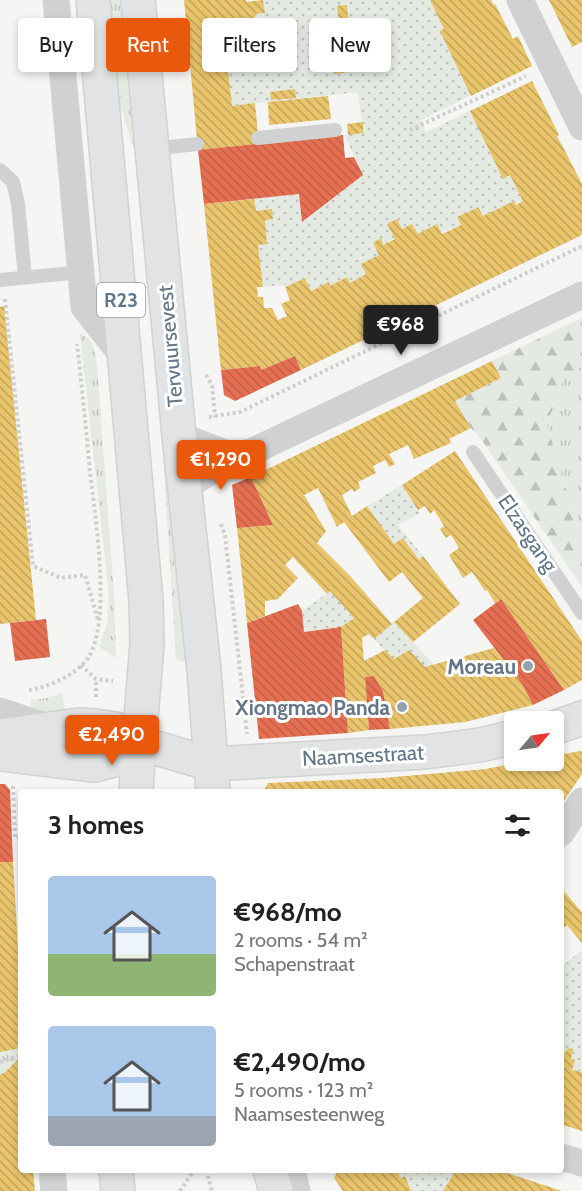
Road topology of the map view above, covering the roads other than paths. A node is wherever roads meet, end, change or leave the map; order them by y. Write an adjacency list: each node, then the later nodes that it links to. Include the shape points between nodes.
1 (56, 0): 11 (street)
2 (93, 0): 15 (main road, R23)
3 (138, 0): 9 (main road, Tervuursevest / R23)
4 (519, 0): 5 (street)
5 (582, 127)
6 (335, 130): 7 (lane)
7 (258, 138)
8 (197, 144): 9 (lane)
9 (152, 149): 16 (main road, Tervuursevest / R23)
10 (0, 170): 12 (lane, via 13,182)
11 (81, 272): 12 (lane); 15 (street, via 84,307)
12 (25, 277): 13 (lane)
13 (1, 280)
14 (582, 295): 18 (street)
15 (126, 360): 27 (main road, R23, via 146,601 147,644)
16 (179, 435): 18 (street); 19 (main road, Tervuursevest / R23)
17 (473, 452): 20 (lane, Elzasgang)
18 (235, 457): 19 (street)
19 (185, 487): 29 (main road, Tervuursevest / R23)
20 (582, 614)
21 (0, 711): 24 (street)
22 (582, 718): 23 (main road)
23 (564, 724)
24 (52, 728): 25 (main road, Naamsestraat); 27 (main road, Naamsestraat, via 79,725 116,729)
25 (0, 736)
26 (504, 739): 29 (main road, Naamsestraat)
27 (139, 743): 28 (main road, via 122,759 94,765); 29 (main road, Naamsestraat); 30 (main road)
28 (0, 753)
29 (212, 778)
30 (136, 789)
31 (582, 801): 32 (street)
32 (564, 828)
33 (564, 1158): 34 (street)
34 (582, 1163)
35 (52, 1173): 39 (street)
36 (116, 1173): 40 (main road)
37 (271, 1173): 41 (main road)
38 (293, 1173): 42 (street)
39 (54, 1191)
40 (118, 1191)
41 (276, 1191)
42 (297, 1191)

